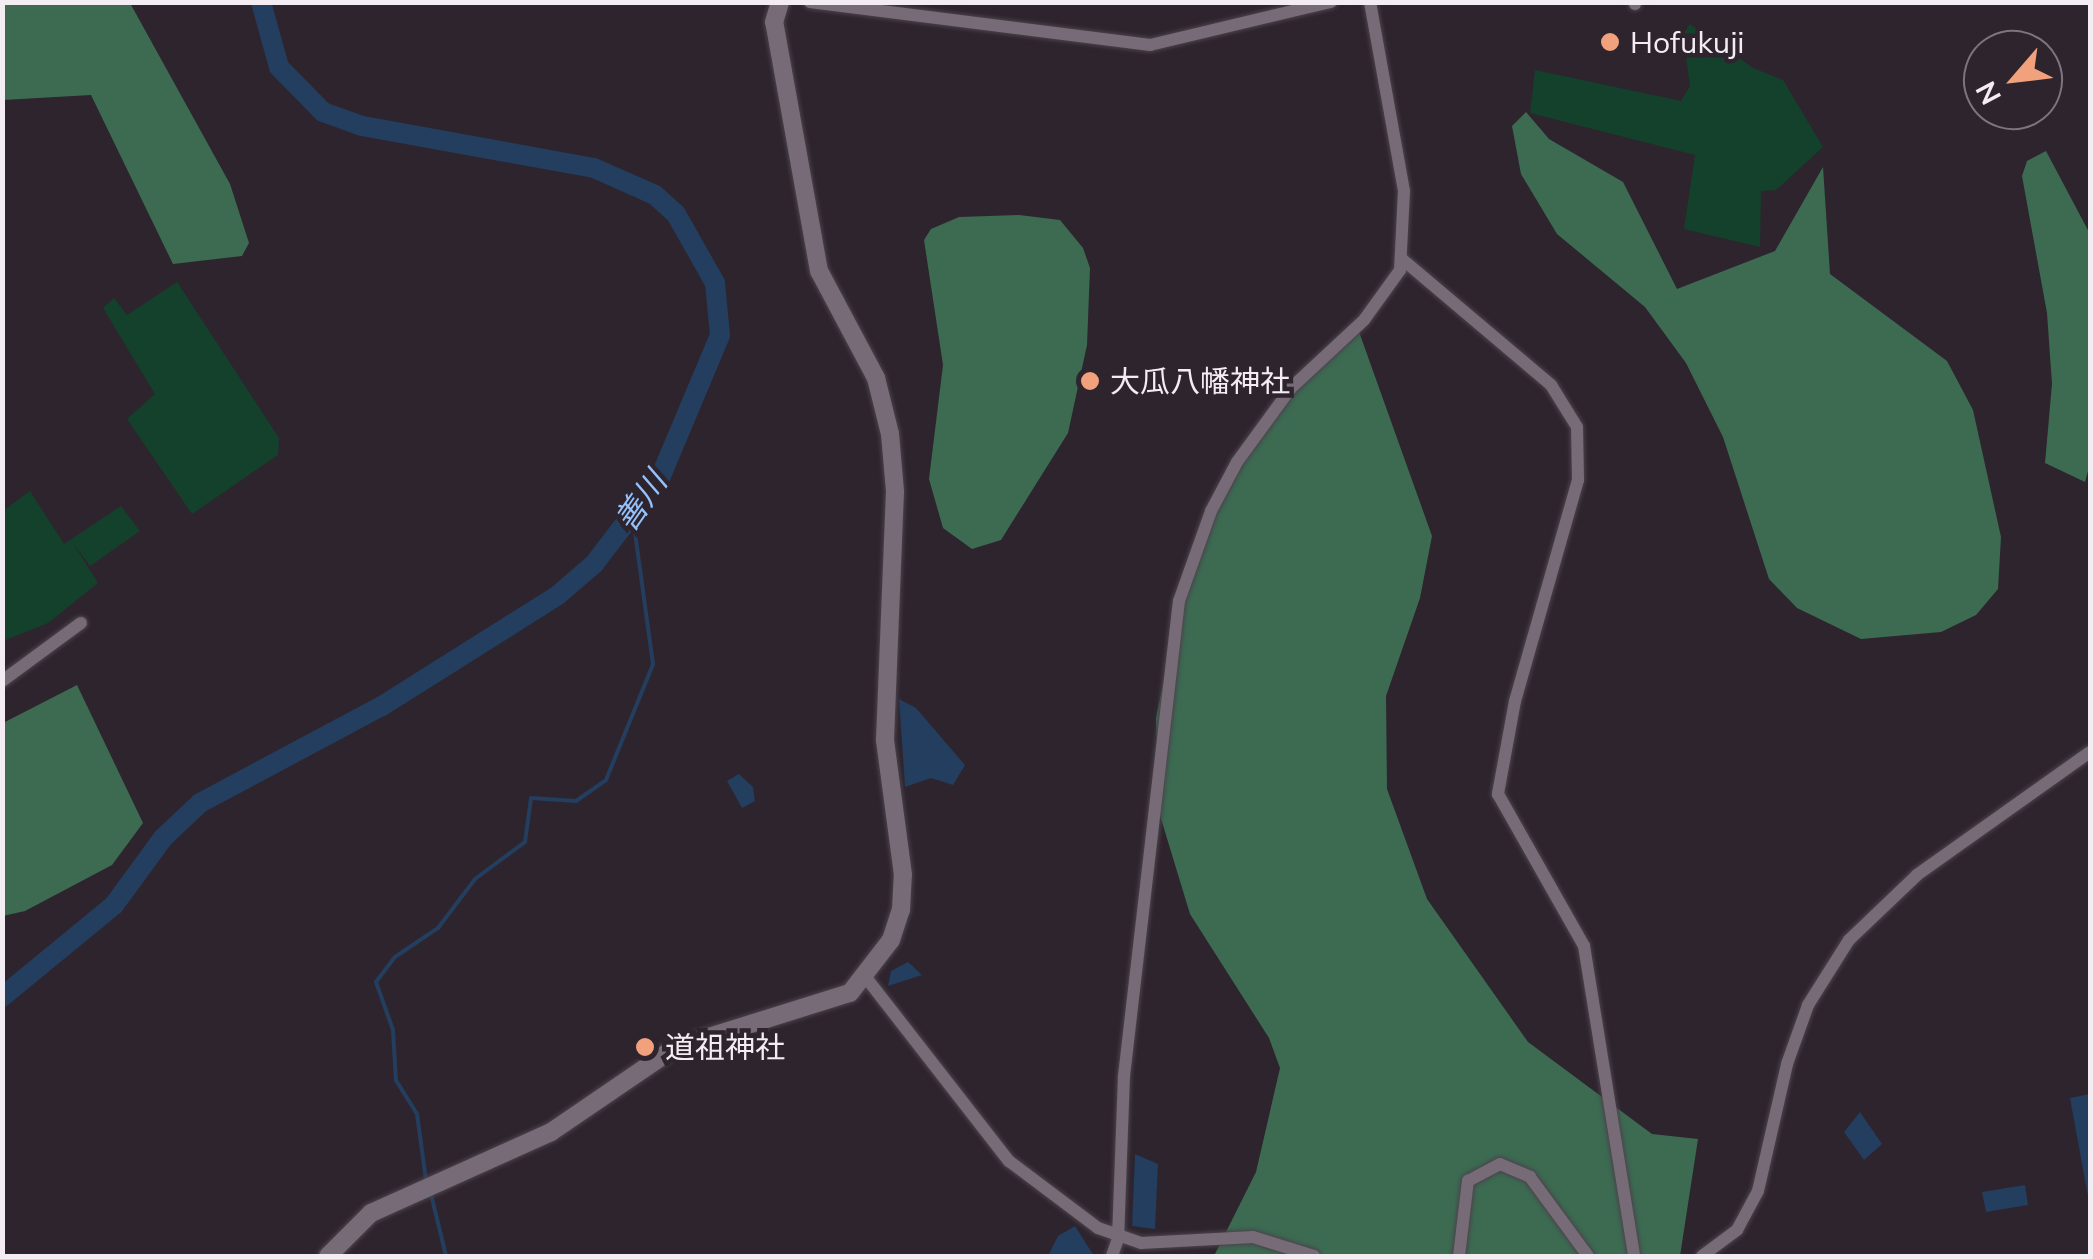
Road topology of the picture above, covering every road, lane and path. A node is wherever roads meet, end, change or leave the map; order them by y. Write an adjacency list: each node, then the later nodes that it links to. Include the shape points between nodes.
1 (780, 2): 9 (street, via 774,22 819,272 876,378 896,491 885,740 902,910)
2 (810, 2): 3 (street, via 1150,45)
3 (1331, 2)
4 (1370, 2): 5 (street, via 1404,191)
5 (1402, 259): 10 (street, via 1386,295 1291,388 1237,462 1211,511 1179,601 1124,1076); 16 (street, via 1550,385 1577,427 1578,480 1515,701 1498,794 1584,946)
6 (81, 623): 7 (street)
7 (2, 681)
8 (2090, 752): 17 (street, via 1916,875 1849,940 1798,1034 1758,1191 1737,1230)
9 (864, 975): 10 (street, via 1008,1161); 11 (street, via 832,1002 674,1048 551,1132 371,1213)
10 (1118, 1239): 12 (street); 13 (street, via 1253,1237)
11 (328, 1256)
12 (1112, 1256)
13 (1314, 1256)
14 (1459, 1256): 15 (street, via 1468,1181 1500,1164 1530,1177)
15 (1588, 1256)
16 (1634, 1256)
17 (1702, 1256)

